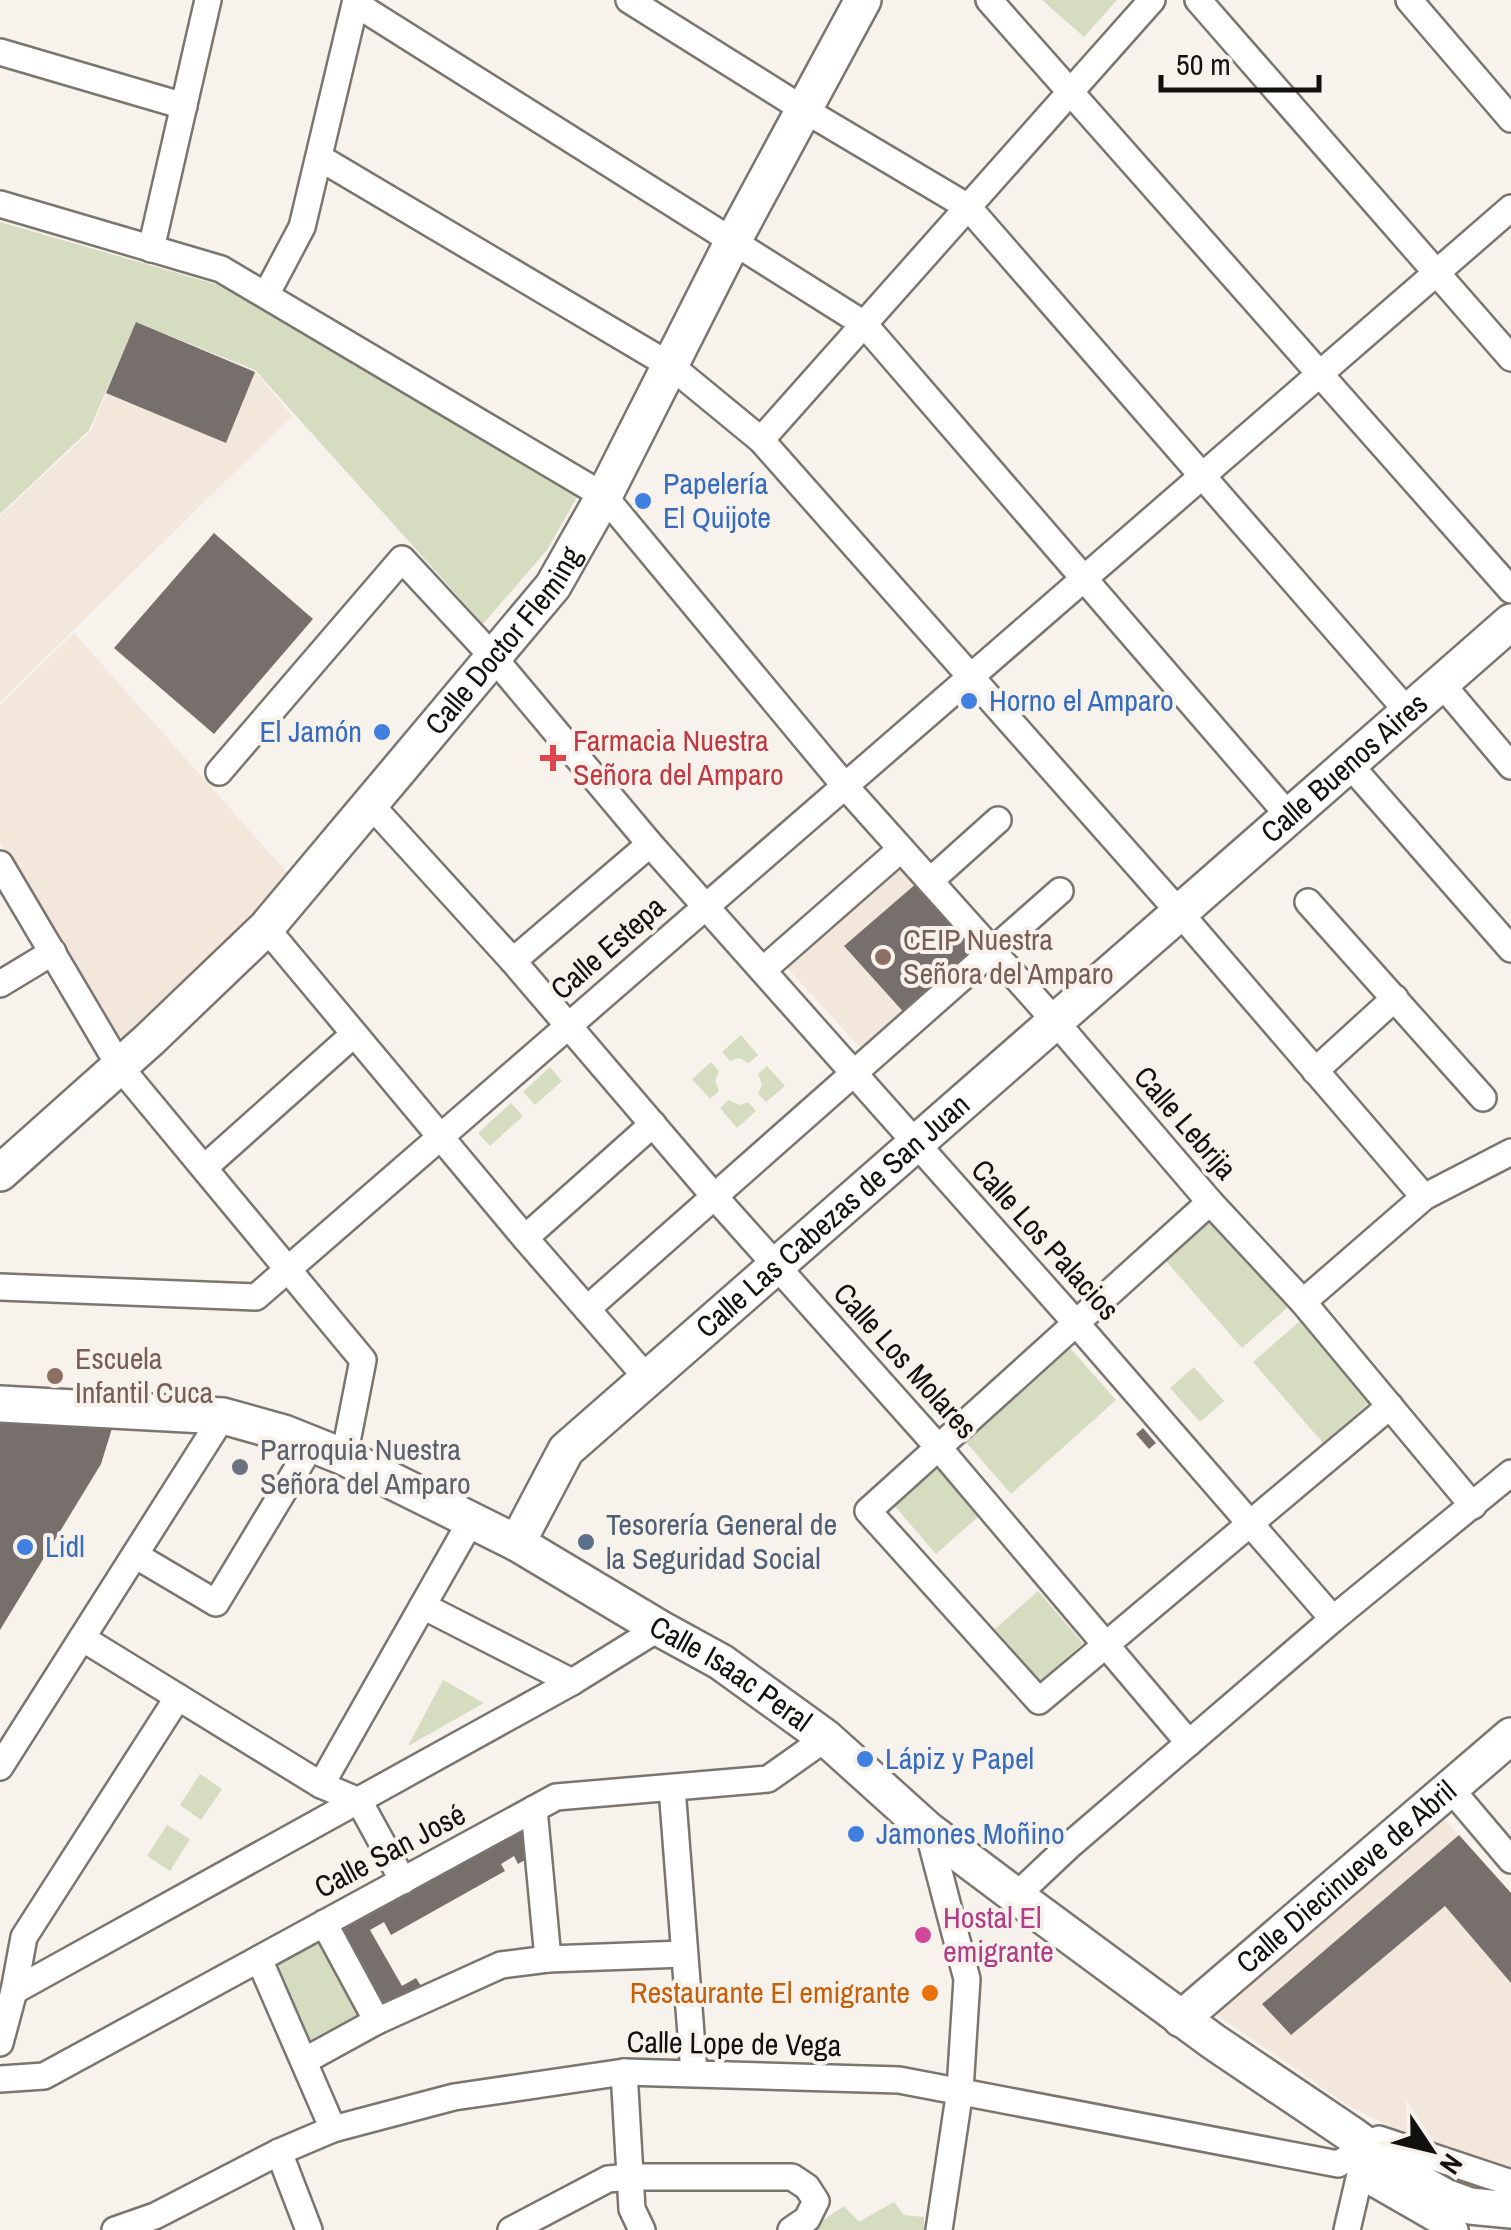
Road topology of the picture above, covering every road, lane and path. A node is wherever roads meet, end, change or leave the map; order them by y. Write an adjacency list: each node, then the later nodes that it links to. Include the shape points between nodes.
1 (208, 0): 11 (street)
2 (628, 0): 12 (street)
3 (863, 0): 12 (main road, Calle Doctor Fleming)
4 (989, 0): 10 (street)
5 (1152, 0): 10 (street)
6 (1198, 0): 20 (street)
7 (1408, 0): 13 (street)
8 (356, 2): 14 (street); 18 (street)
9 (0, 52): 11 (street)
10 (1070, 92): 16 (street); 25 (street)
11 (184, 106): 19 (street)
12 (803, 109): 16 (street); 18 (main road, Calle Doctor Fleming)
13 (1511, 119)
14 (320, 158): 21 (street, via 302,227); 24 (street)
15 (0, 204): 19 (street, Calle Lebrija)
16 (968, 208): 22 (street); 27 (street)
17 (1511, 208): 20 (street, Calle Estepa)
18 (733, 241): 22 (street); 24 (main road, Calle Doctor Fleming)
19 (151, 249): 21 (street, Calle Lebrija, via 221,269)
20 (1436, 272): 23 (street); 25 (street, Calle Estepa)
21 (266, 295): 28 (street, Calle Lebrija)
22 (864, 324): 26 (street); 29 (street)
23 (1511, 358)
24 (671, 366): 26 (street); 28 (main road, Calle Doctor Fleming)
25 (1320, 374): 27 (street, Calle Estepa); 30 (street)
26 (762, 440): 33 (street)
27 (1202, 476): 29 (street, Calle Estepa); 35 (street)
28 (604, 496): 32 (main road, Calle Doctor Fleming, via 554,586); 39 (street, Calle Lebrija)
29 (1084, 579): 33 (street, Calle Estepa); 41 (street)
30 (1511, 590)
31 (1511, 622): 34 (main road, Calle Buenos Aires)
32 (494, 658): 38 (street, Calle Los Palacios, via 402,559); 40 (main road, Calle Doctor Fleming); 43 (street, Calle Los Palacios)
33 (971, 676): 39 (street, Calle Estepa); 50 (street)
34 (1441, 684): 35 (main road, Calle Buenos Aires); 37 (street)
35 (1408, 712): 36 (main road, Calle Buenos Aires)
36 (1348, 764): 41 (main road, Calle Buenos Aires); 52 (street)
37 (1511, 766)
38 (219, 772)
39 (845, 786): 44 (street, Calle Lebrija); 49 (street, Calle Estepa)
40 (370, 804): 51 (main road, Calle Doctor Fleming); 55 (street, Calle Los Molares)
41 (1290, 816): 50 (main road, Calle Buenos Aires)
42 (998, 820): 46 (street)
43 (650, 844): 49 (street, Calle Los Palacios); 55 (street)
44 (901, 849): 46 (street, Calle Lebrija); 56 (street)
45 (0, 864): 53 (street)
46 (930, 882): 54 (street, Calle Lebrija)
47 (1060, 890): 54 (street)
48 (1308, 902): 58 (street)
49 (706, 906): 56 (street, Calle Los Palacios); 60 (street, Calle Estepa)
50 (1179, 912): 59 (main road, Calle Las Cabezas de San Juan); 63 (street)
51 (266, 928): 61 (street); 62 (main road, Calle Doctor Fleming)
52 (1511, 948)
53 (53, 952): 57 (street); 62 (street)
54 (992, 952): 59 (street, Calle Lebrija); 64 (street)
55 (513, 961): 60 (street, Calle Los Molares)
56 (763, 970): 64 (street, Calle Los Palacios)
57 (0, 984)
58 (1395, 998): 63 (street); 65 (street)
59 (1054, 1022): 68 (main road, Calle Las Cabezas de San Juan); 74 (street, Calle Lebrija)
60 (567, 1027): 66 (street, Calle Los Molares); 67 (street, Calle Estepa)
61 (353, 1035): 67 (street); 70 (street)
62 (120, 1066): 70 (street); 71 (main road, Calle Doctor Fleming)
63 (1315, 1071): 73 (street)
64 (854, 1073): 68 (street, Calle Los Palacios); 72 (street)
65 (1483, 1098)
66 (653, 1124): 72 (street, Calle Los Molares); 75 (street)
67 (441, 1138): 75 (street); 77 (street, Calle Estepa)
68 (915, 1143): 76 (main road, Calle Las Cabezas de San Juan); 81 (street, Calle Los Palacios)
69 (1511, 1152): 73 (street)
70 (204, 1168): 77 (street)
71 (0, 1173)
72 (714, 1196): 76 (street, Calle Los Molares); 80 (street)
73 (1424, 1197): 79 (street)
74 (1210, 1202): 79 (street, Calle Lebrija); 81 (street)
75 (525, 1238): 80 (street)
76 (776, 1265): 82 (main road, Calle Las Cabezas de San Juan); 86 (street, Calle Los Molares)
77 (288, 1270): 78 (street, Calle Estepa, via 256,1297); 87 (street, via 363,1360)
78 (0, 1287)
79 (1303, 1302): 84 (street, Calle Lebrija)
80 (587, 1309): 82 (street)
81 (1076, 1323): 86 (street); 91 (street, Calle Los Palacios)
82 (647, 1378): 92 (main road, Calle Las Cabezas de San Juan, via 566,1450)
83 (0, 1404): 85 (main road, Calle Isaac Peral)
84 (1390, 1406): 89 (street, Calle Lebrija); 91 (street)
85 (223, 1416): 87 (main road, Calle Isaac Peral); 93 (street)
86 (938, 1447): 98 (street, Calle Los Molares); 98 (street, via 868,1511 1040,1701)
87 (328, 1450): 90 (main road, Calle Isaac Peral); 93 (street, via 216,1603)
88 (1511, 1473): 89 (street)
89 (1472, 1506): 95 (street)
90 (472, 1519): 92 (main road, Calle Isaac Peral); 94 (street)
91 (1250, 1524): 95 (street, Calle Los Palacios); 98 (street)
92 (517, 1543): 96 (main road, Calle Isaac Peral)
93 (135, 1555): 97 (street)
94 (424, 1606): 99 (street); 105 (street)
95 (1333, 1619): 103 (street)
96 (659, 1628): 99 (street); 102 (main road, Calle Isaac Peral, via 722,1662)
97 (82, 1638): 100 (street); 104 (street)
98 (1107, 1644): 103 (street, Calle Los Molares)
99 (572, 1682): 108 (street)
100 (178, 1697): 105 (street); 118 (street, via 24,1937)
101 (1511, 1736): 107 (main road, Calle Diecinueve de Abril)
102 (826, 1738): 106 (street, Calle San José, via 768,1779); 110 (main road, Calle Isaac Peral)
103 (1189, 1743): 113 (street)
104 (0, 1767)
105 (322, 1784): 108 (street)
106 (672, 1788): 109 (street, Calle San José, via 556,1798); 115 (street)
107 (1450, 1788): 111 (street); 119 (main road, Calle Diecinueve de Abril)
108 (359, 1801): 112 (street); 118 (street)
109 (534, 1810): 112 (street, Calle San José); 117 (street)
110 (928, 1830): 113 (main road, Calle Isaac Peral); 126 (street, via 966,1978)
111 (1508, 1850)
112 (403, 1880): 114 (street, Calle San José)
113 (1016, 1896): 119 (main road, Calle Isaac Peral)
114 (324, 1923): 116 (street, Calle San José); 120 (street)
115 (684, 1954): 117 (street); 124 (street)
116 (260, 1958): 122 (street); 125 (street, Calle San José, via 44,2076)
117 (548, 1960): 120 (street, via 501,1965)
118 (14, 1991): 121 (street)
119 (1182, 2019): 128 (main road, Calle Isaac Peral)
120 (377, 2021): 122 (street)
121 (0, 2043)
122 (304, 2061): 127 (street)
123 (624, 2072): 124 (street, Calle Lope de Vega); 127 (street, Calle Lope de Vega, via 454,2098); 130 (street)
124 (694, 2073): 126 (street, Calle Lope de Vega, via 899,2080)
125 (0, 2079)
126 (960, 2090): 128 (street, Calle Lope de Vega, via 1338,2164); 139 (street)
127 (333, 2129): 129 (street, Calle Lope de Vega)
128 (1367, 2147): 131 (street, via 1380,2139); 132 (main road, Calle Isaac Peral, via 1445,2197); 140 (street); 141 (street, via 1373,2182)
129 (279, 2152): 133 (street, Calle Lope de Vega); 136 (street)
130 (631, 2177): 134 (street, via 608,2179); 137 (street, via 632,2209); 138 (street, via 792,2177 816,2201 807,2220)
131 (1511, 2183)
132 (1511, 2210)
133 (158, 2223): 135 (street, Calle Lope de Vega)
134 (517, 2229)
135 (115, 2230)
136 (309, 2230)
137 (642, 2230)
138 (791, 2230)
139 (941, 2230)
140 (1347, 2230)
141 (1455, 2230)

